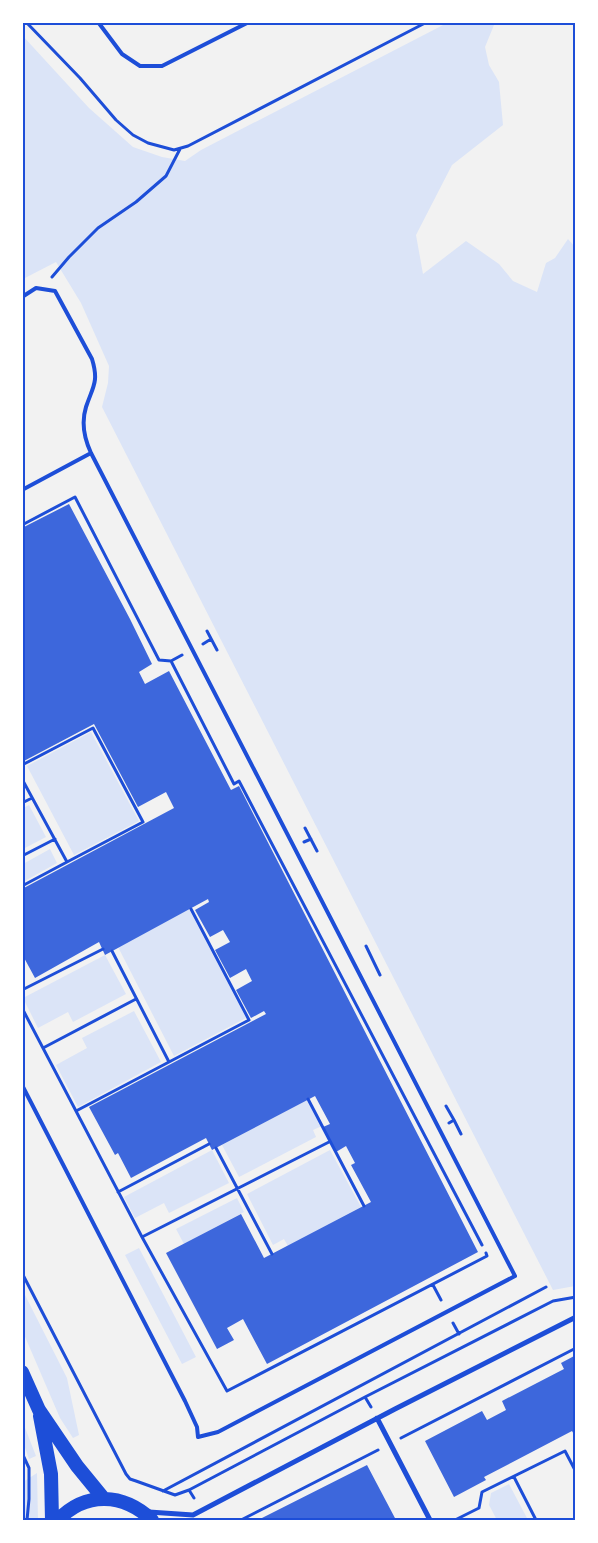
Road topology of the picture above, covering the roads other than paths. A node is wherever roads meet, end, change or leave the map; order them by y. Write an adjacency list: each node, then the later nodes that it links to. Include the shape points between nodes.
1 (98, 22): 2 (lane, via 122,54 140,66 162,66)
2 (249, 22)
3 (22, 297): 4 (lane, via 36,288 55,291 93,364 95,383 84,423)
4 (91, 453): 5 (lane); 6 (lane, via 515,1276 218,1432 198,1437 185,1400)
5 (22, 490)
6 (22, 1085)
7 (576, 1317): 10 (street)
8 (22, 1372): 9 (highway)
9 (39, 1410): 11 (highway); 14 (highway, via 51,1474)
10 (377, 1418): 13 (street); 16 (street)
11 (104, 1499): 12 (highway, via 132,1505); 15 (highway, via 85,1502)
12 (148, 1516): 13 (street)
13 (192, 1518)
14 (52, 1520)
15 (58, 1520)
16 (430, 1520)

